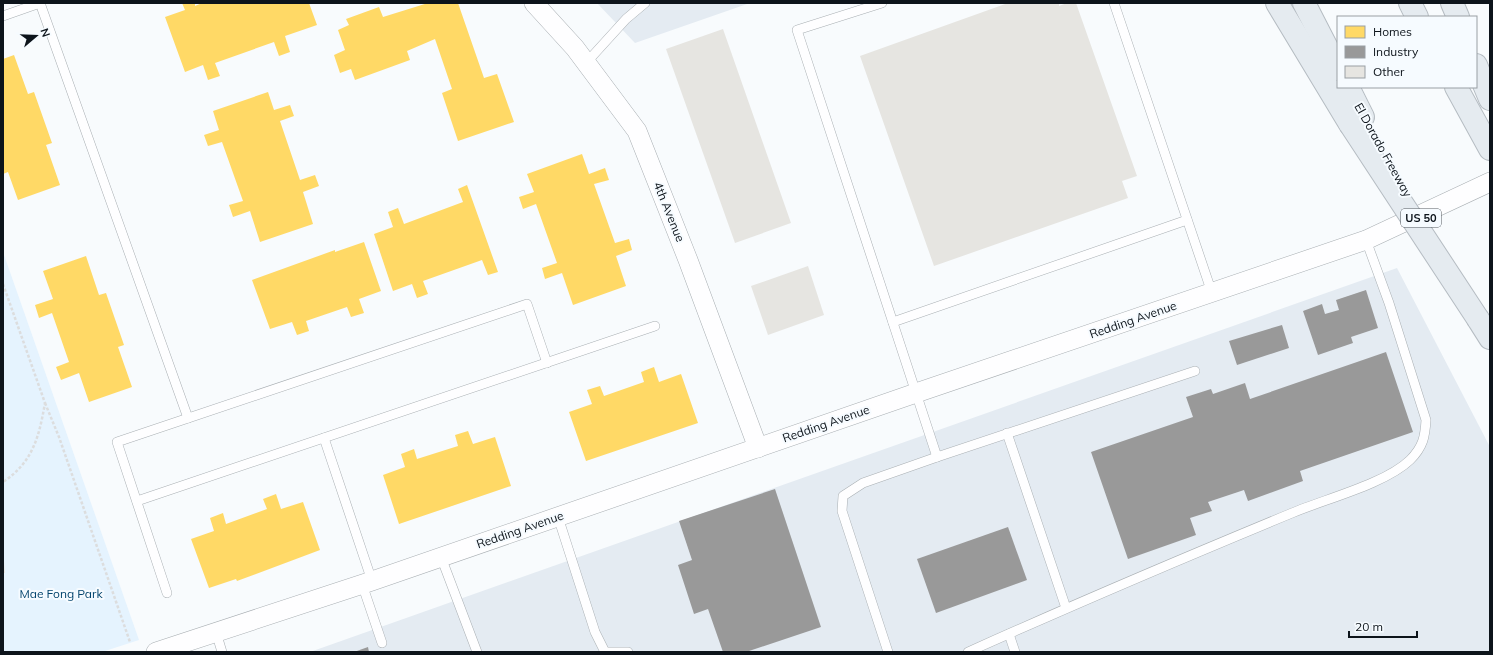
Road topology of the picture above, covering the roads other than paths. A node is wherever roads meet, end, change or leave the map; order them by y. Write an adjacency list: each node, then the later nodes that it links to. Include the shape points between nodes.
1 (534, 3): 12 (street, 4th Avenue)
2 (645, 3): 12 (lane, via 626,19)
3 (882, 3): 24 (lane, via 797,30)
4 (1114, 3): 21 (lane)
5 (1277, 3): 18 (highway)
6 (1304, 3): 13 (highway)
7 (1410, 3): 10 (highway)
8 (1452, 3): 11 (highway)
9 (3, 16): 30 (lane, via 40,3)
10 (1416, 16)
11 (1458, 16)
12 (586, 63): 33 (street, 4th Avenue, via 637,131)
13 (1337, 67)
14 (1477, 68): 17 (highway)
15 (1348, 88): 18 (highway, El Dorado Freeway)
16 (1457, 88): 19 (highway)
17 (1490, 99)
18 (1357, 120): 26 (highway, bridge)
19 (1490, 149)
20 (1490, 182): 22 (street, Redding Avenue)
21 (1187, 220): 23 (lane); 24 (lane)
22 (1366, 240): 23 (street, Redding Avenue); 40 (lane, via 1390,303 1426,420 1425,440 1410,460 1384,478 1310,505)
23 (1212, 293): 29 (street, Redding Avenue)
24 (893, 322): 29 (lane)
25 (655, 326): 27 (lane)
26 (1490, 338)
27 (547, 363): 30 (lane, via 527,304); 32 (lane)
28 (1195, 370): 31 (lane)
29 (916, 393): 33 (street, Redding Avenue); 34 (lane)
30 (188, 418): 35 (lane, via 117,442)
31 (1006, 433): 34 (lane); 40 (lane)
32 (324, 438): 35 (lane); 38 (lane)
33 (758, 448): 36 (street, Redding Avenue)
34 (937, 457): 49 (lane, via 863,483 843,496 842,511)
35 (137, 502): 39 (lane)
36 (558, 517): 37 (street, Redding Avenue); 48 (lane, via 595,632 605,652)
37 (440, 557): 38 (street, Redding Avenue); 47 (lane)
38 (367, 582): 41 (street, Redding Avenue); 43 (lane)
39 (168, 594)
40 (1066, 608): 42 (lane)
41 (216, 632): 44 (street, Redding Avenue); 46 (lane)
42 (1009, 634): 50 (lane); 51 (lane)
43 (382, 643)
44 (181, 648): 45 (street, Redding Avenue)
45 (156, 652)
46 (222, 652)
47 (477, 652)
48 (628, 652)
49 (888, 652)
50 (968, 652)
51 (1015, 652)

